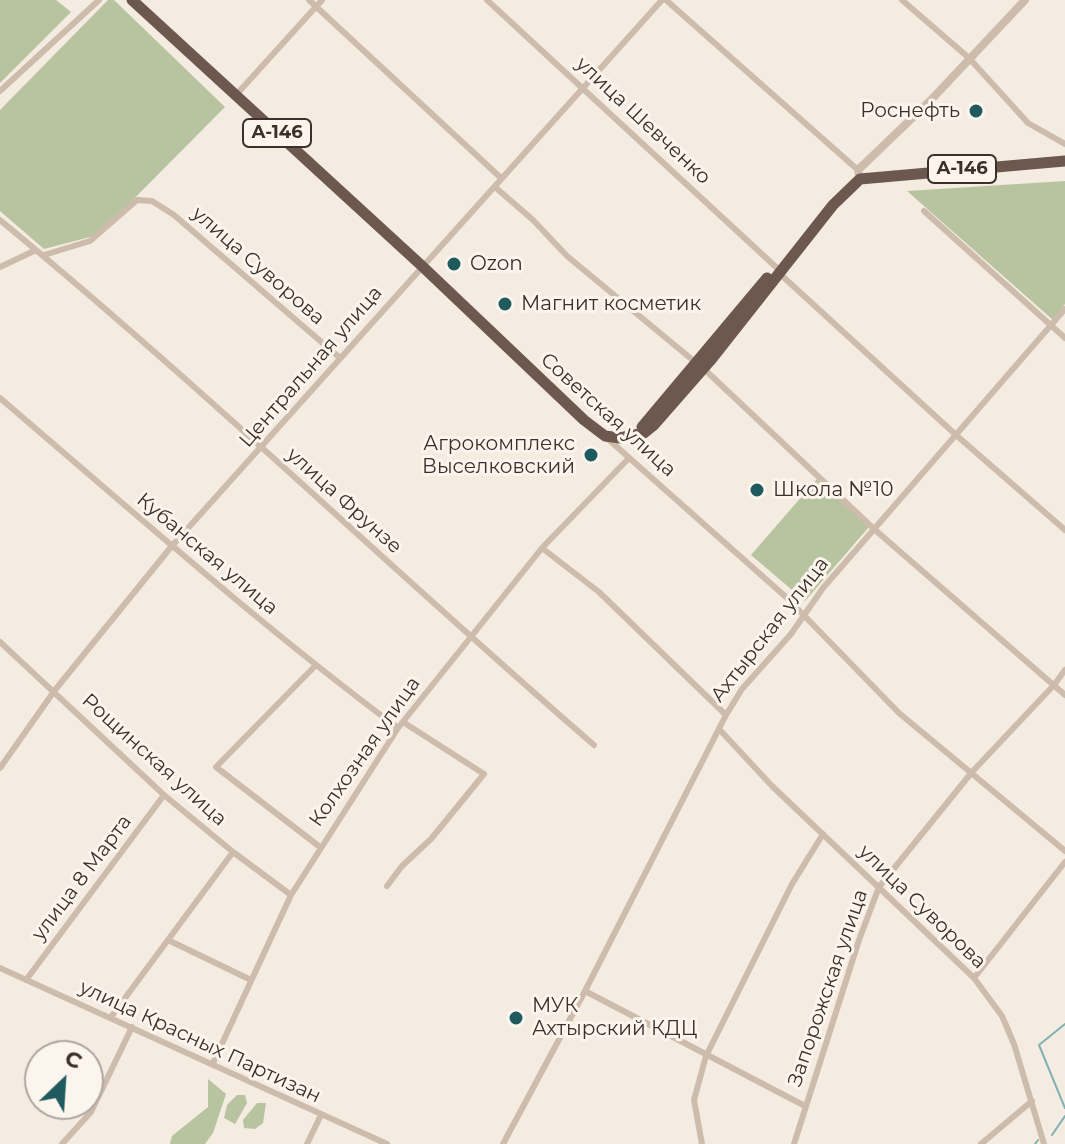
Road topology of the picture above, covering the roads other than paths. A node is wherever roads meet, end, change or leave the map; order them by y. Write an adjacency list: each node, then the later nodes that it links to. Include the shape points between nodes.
1 (99, 0): 12 (street)
2 (132, 0): 13 (highway, Советская улица / А-146)
3 (309, 0): 9 (street)
4 (322, 0): 9 (street)
5 (487, 0): 11 (street, улица Шевченко)
6 (664, 0): 11 (street, Центральная улица); 16 (street)
7 (902, 0): 10 (street)
8 (1025, 0): 10 (street)
9 (316, 7): 13 (street); 17 (street)
10 (969, 58): 14 (street, via 1028,123); 16 (street)
11 (584, 87): 17 (street, Центральная улица); 25 (street, улица Шевченко)
12 (0, 91)
13 (235, 96): 23 (highway, Советская улица / А-146)
14 (1065, 144)
15 (1065, 161): 16 (highway, А-146)
16 (859, 174): 25 (highway)
17 (501, 178): 18 (street, Центральная улица)
18 (495, 187): 23 (street, Центральная улица); 30 (street, via 567,256)
19 (924, 211): 27 (street)
20 (0, 220): 21 (street, улица Фрунзе)
21 (36, 250): 22 (street, улица Фрунзе); 24 (street)
22 (43, 255): 29 (street, улица Суворова, via 90,241 137,200 152,201); 34 (street, улица Фрунзе)
23 (422, 266): 29 (street, Центральная улица); 33 (highway, Советская улица / А-146)
24 (0, 267)
25 (778, 271): 30 (highway); 32 (street, улица Шевченко)
26 (1065, 309): 27 (street, Ахтырская улица)
27 (1053, 325): 28 (street); 32 (street, Ахтырская улица)
28 (1065, 338)
29 (340, 358): 34 (street, Центральная улица)
30 (699, 365): 33 (highway, via 654,425 634,436); 36 (street)
31 (0, 398): 38 (street, Кубанская улица)
32 (956, 435): 36 (street, Ахтырская улица); 37 (street, улица Шевченко)
33 (605, 436): 35 (street, Советская улица)
34 (262, 448): 38 (street, Центральная улица); 41 (street, улица Фрунзе)
35 (628, 459): 39 (street, Колхозная улица); 40 (street, Советская улица)
36 (874, 529): 40 (street, Ахтырская улица); 45 (street)
37 (1065, 530)
38 (171, 547): 43 (street, Кубанская улица); 46 (street, Центральная улица)
39 (542, 548): 41 (street, Колхозная улица); 48 (street, via 599,592)
40 (804, 614): 48 (street, Ахтырская улица); 53 (street, Советская улица, via 899,713)
41 (471, 638): 49 (street, Колхозная улица); 51 (street, улица Фрунзе)
42 (0, 642): 46 (street, Рощинская улица)
43 (315, 666): 49 (street, Кубанская улица); 56 (street, Рощинская улица, via 216,767)
44 (1065, 670): 45 (street, Запорожская улица)
45 (1054, 685): 47 (street); 53 (street, Запорожская улица)
46 (55, 690): 52 (street, Центральная улица); 54 (street, Рощинская улица)
47 (1065, 695)
48 (726, 715): 50 (street, Ахтырская улица)
49 (400, 725): 56 (street, Колхозная улица); 60 (street, Кубанская улица, via 484,774)
50 (720, 730): 55 (street, улица Суворова); 68 (street, Ахтырская улица)
51 (594, 745)
52 (0, 768)
53 (972, 772): 57 (street, Советская улица); 61 (street, Запорожская улица)
54 (164, 795): 58 (street, Рощинская улица); 66 (street, улица 8 Марта)
55 (823, 834): 61 (street, улица Суворова); 71 (street, via 792,884)
56 (320, 847): 62 (street, Колхозная улица)
57 (1065, 851)
58 (233, 852): 62 (street, Рощинская улица); 63 (street)
59 (1065, 862): 65 (street)
60 (387, 886)
61 (879, 887): 65 (street, улица Суворова); 74 (street, Запорожская улица)
62 (291, 895): 67 (street, Колхозная улица)
63 (168, 940): 67 (street); 69 (street)
64 (0, 968): 66 (street, улица Красных Партизан)
65 (974, 978): 73 (street, улица Суворова, via 1002,1016)
66 (26, 980): 69 (street, улица Красных Партизан)
67 (251, 980): 72 (street, Колхозная улица)
68 (585, 991): 71 (street); 79 (street, Ахтырская улица)
69 (111, 1017): 70 (street, улица Красных Партизан)
70 (132, 1027): 72 (street, улица Красных Партизан); 76 (street, via 91,1112)
71 (706, 1056): 74 (street); 80 (street, via 694,1100)
72 (213, 1063): 75 (street, улица Красных Партизан)
73 (1032, 1101): 82 (street); 83 (street, улица Суворова)
74 (805, 1106): 81 (street, Запорожская улица)
75 (321, 1115): 77 (street); 78 (street, улица Красных Партизан)
76 (62, 1144)
77 (307, 1144)
78 (387, 1144)
79 (503, 1144)
80 (702, 1144)
81 (794, 1144)
82 (981, 1144)
83 (1044, 1144)

